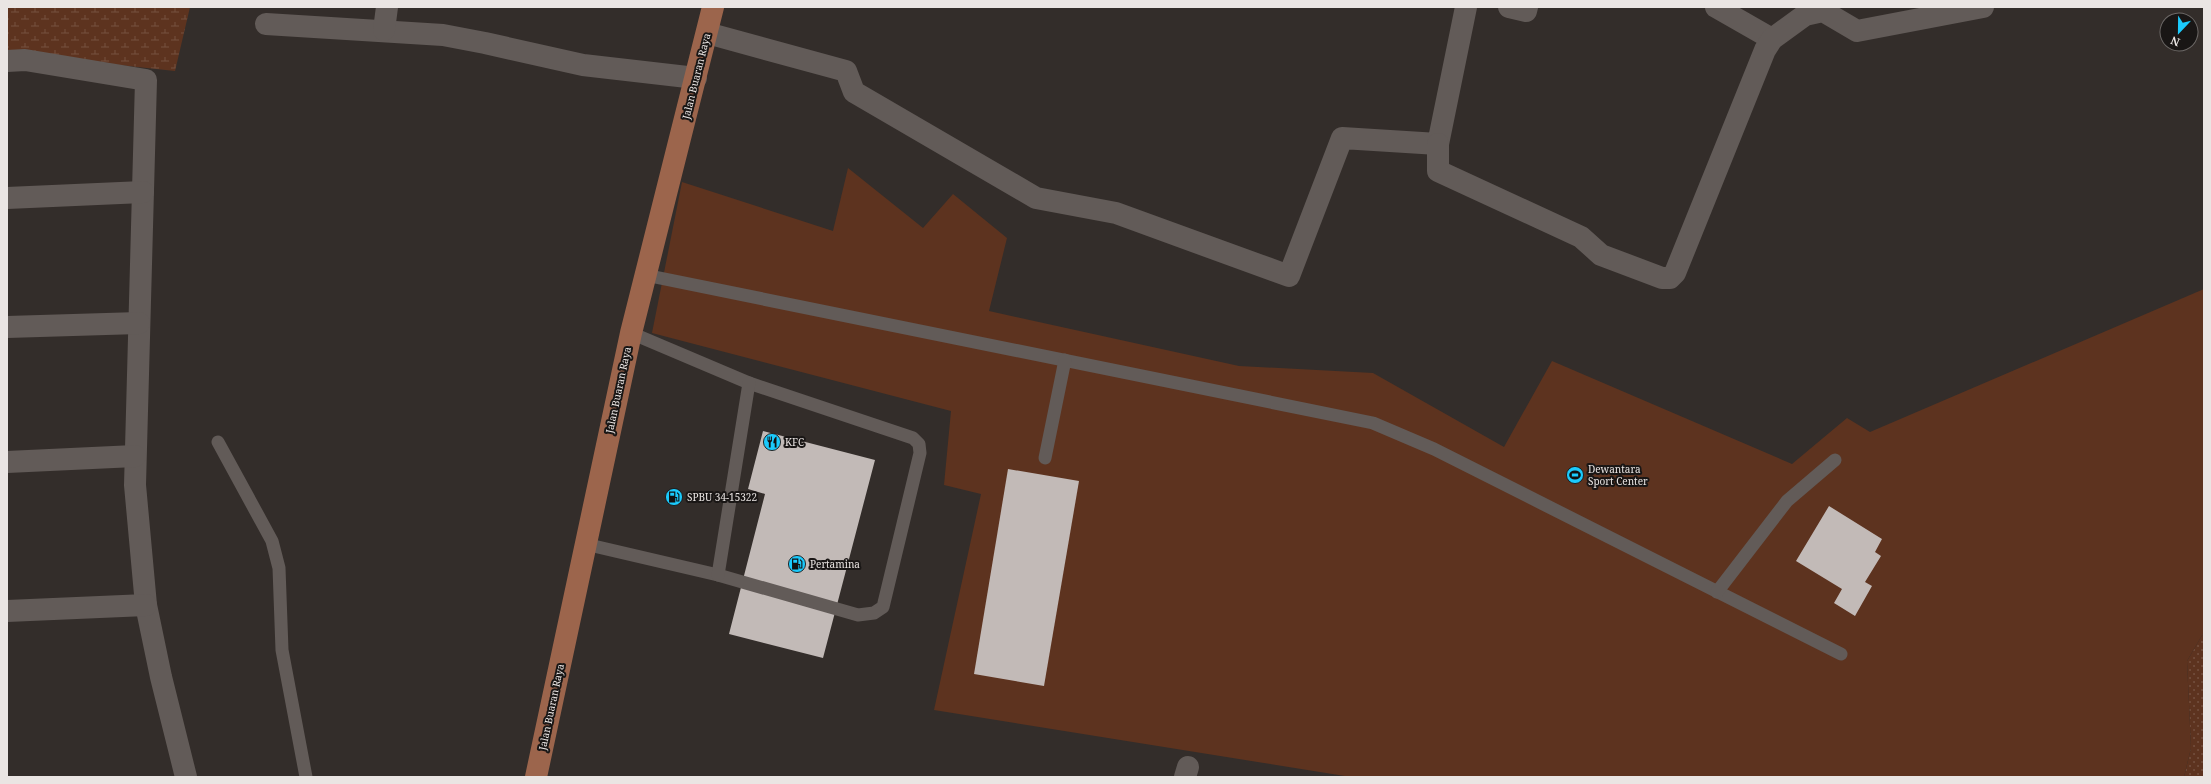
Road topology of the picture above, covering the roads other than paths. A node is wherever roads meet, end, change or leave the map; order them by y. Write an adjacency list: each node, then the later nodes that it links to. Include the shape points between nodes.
1 (387, 7): 9 (street)
2 (713, 7): 10 (main road, Jalan Buaran Raya)
3 (1466, 7): 14 (street)
4 (1509, 7): 5 (street, via 1526,11)
5 (1527, 7)
6 (1716, 7): 11 (street)
7 (1982, 7): 11 (street, via 1857,31 1823,11 1805,15)
8 (266, 24): 9 (street)
9 (384, 30): 13 (street, via 485,43 583,65)
10 (707, 32): 13 (main road, Jalan Buaran Raya); 14 (street, via 846,71 854,92 1036,198 1116,213 1290,276 1342,138)
11 (1772, 39): 14 (street, via 1765,50 1675,273 1670,278 1662,278 1601,255 1581,237 1438,172)
12 (7, 61): 15 (street, via 25,60 146,80)
13 (696, 78): 17 (main road, Jalan Buaran Raya)
14 (1438, 144)
15 (142, 192): 16 (street); 18 (street)
16 (7, 198)
17 (645, 275): 20 (main road, Jalan Buaran Raya); 21 (lane)
18 (139, 323): 19 (street); 24 (street)
19 (7, 327)
20 (631, 333): 22 (lane); 28 (main road, Jalan Buaran Raya)
21 (1065, 360): 25 (lane); 30 (lane, via 1373,423 1434,449)
22 (749, 383): 29 (lane); 29 (lane, via 913,438 919,444 920,453 883,607 874,613 858,615)
23 (218, 442): 35 (lane, via 272,541 280,568 282,650)
24 (135, 456): 27 (street); 31 (street, via 135,485)
25 (1045, 458)
26 (1835, 460): 30 (lane, via 1787,501)
27 (7, 462)
28 (585, 544): 29 (lane); 36 (main road, Jalan Buaran Raya)
29 (718, 575)
30 (1717, 592): 33 (lane)
31 (146, 605): 32 (street); 34 (street)
32 (7, 611)
33 (1841, 654)
34 (186, 777)
35 (306, 777)
36 (536, 777)

